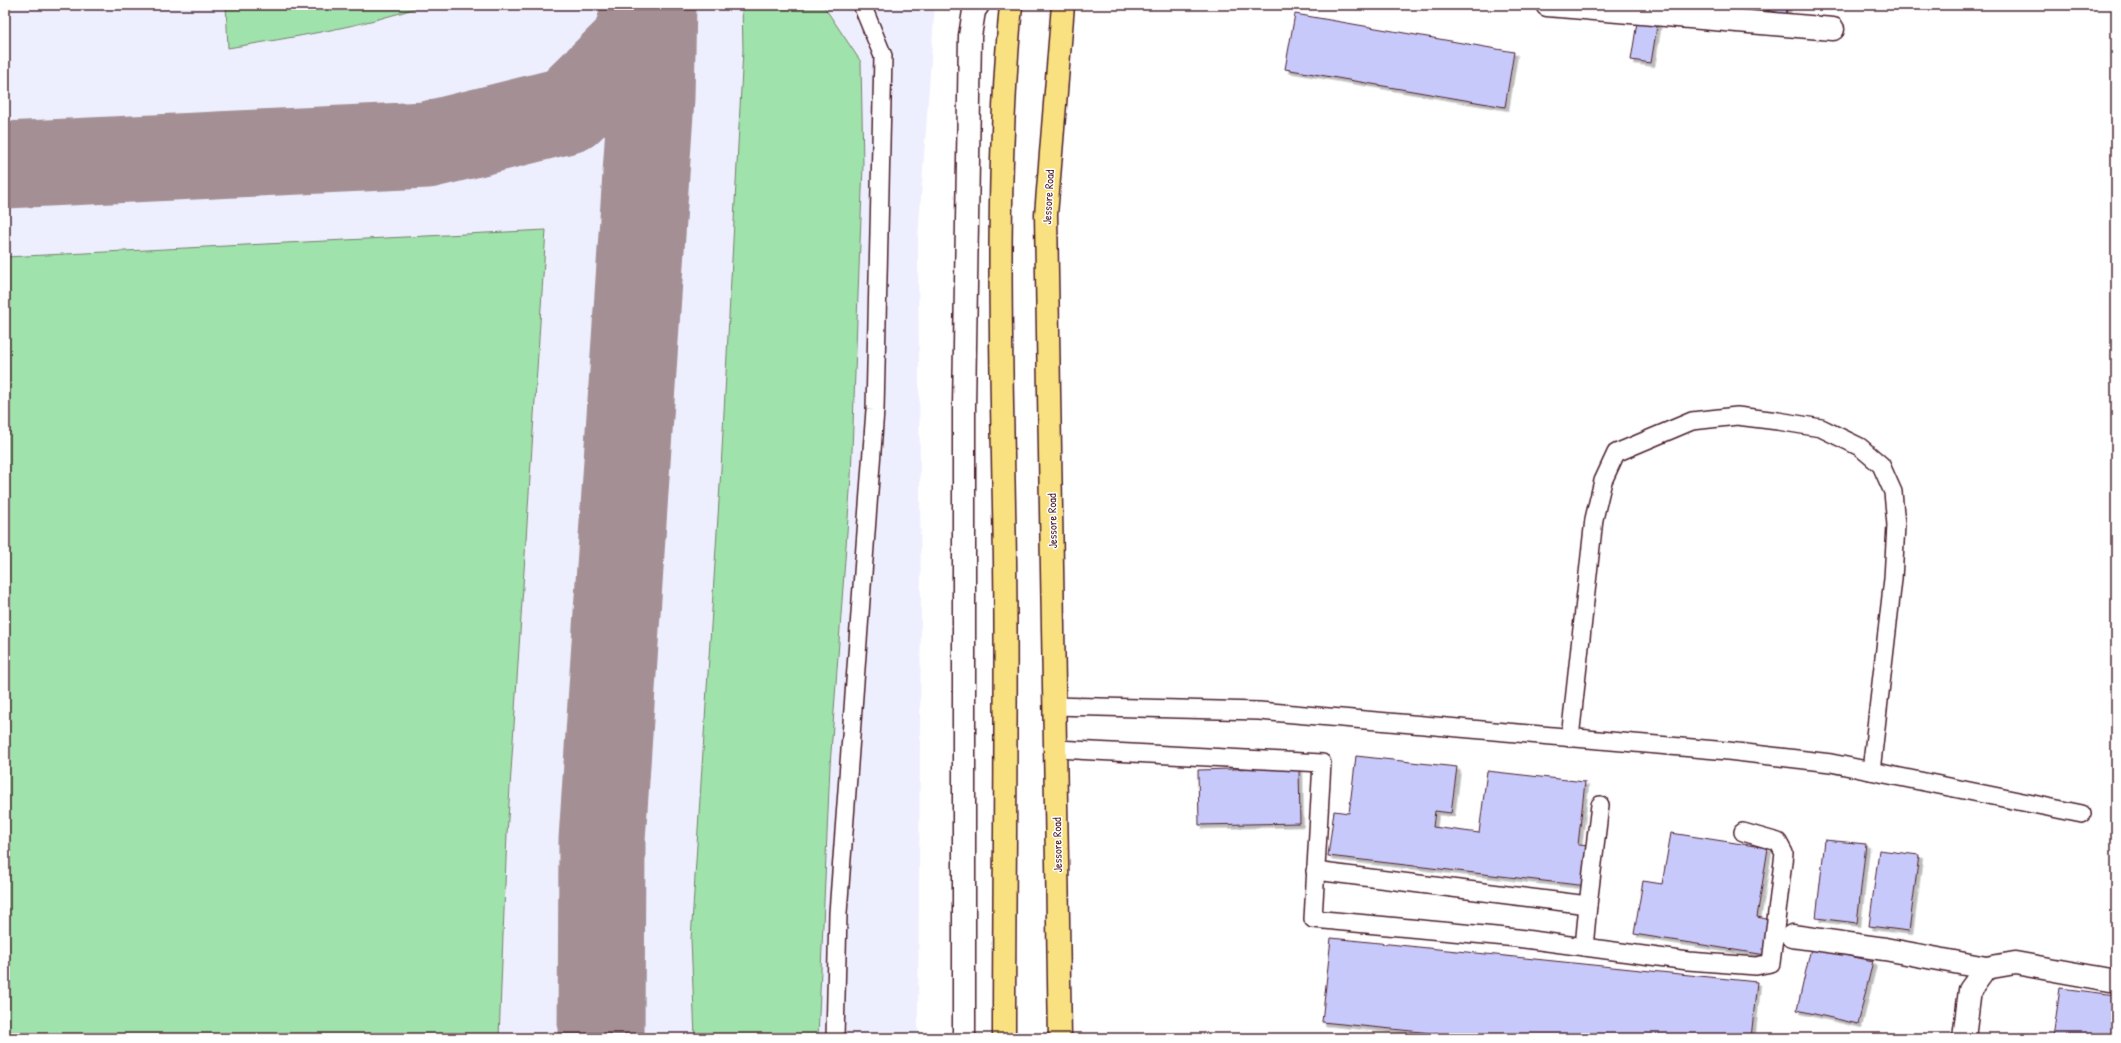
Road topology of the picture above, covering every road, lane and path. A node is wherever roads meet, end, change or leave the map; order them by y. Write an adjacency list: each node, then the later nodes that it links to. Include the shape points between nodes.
1 (862, 5): 20 (lane, via 882,56 875,410 838,913)
2 (978, 5): 21 (street, via 974,11 970,36 964,399)
3 (1011, 5): 22 (highway, via 1006,66 999,261 1007,705)
4 (1063, 5): 7 (highway, Jessore Road, via 1046,215)
5 (1547, 5): 6 (street)
6 (1833, 29)
7 (1055, 706): 8 (lane, via 1259,711); 9 (highway, Jessore Road)
8 (1570, 738): 10 (lane, via 1728,751 1831,763); 10 (lane, via 1594,519 1603,481 1616,453 1692,421 1737,416 1778,420 1821,428 1860,448 1881,465 1893,492 1896,525 1893,579)
9 (1056, 748): 14 (lane, via 1322,763); 23 (highway, Jessore Road)
10 (1871, 771): 12 (lane)
11 (1600, 805): 15 (lane)
12 (2082, 814)
13 (1743, 832): 17 (lane, via 1778,842 1784,853 1771,963 1756,966 1688,962)
14 (1315, 871): 15 (lane); 17 (lane, via 1313,919 1517,938)
15 (1588, 905): 17 (lane)
16 (1792, 936): 18 (street, via 1885,949)
17 (1584, 947)
18 (1986, 968): 19 (street, via 2016,963); 24 (street, via 1970,990)
19 (2116, 981)
20 (835, 1038)
21 (964, 1038)
22 (1004, 1038)
23 (1060, 1038)
24 (1964, 1038)

